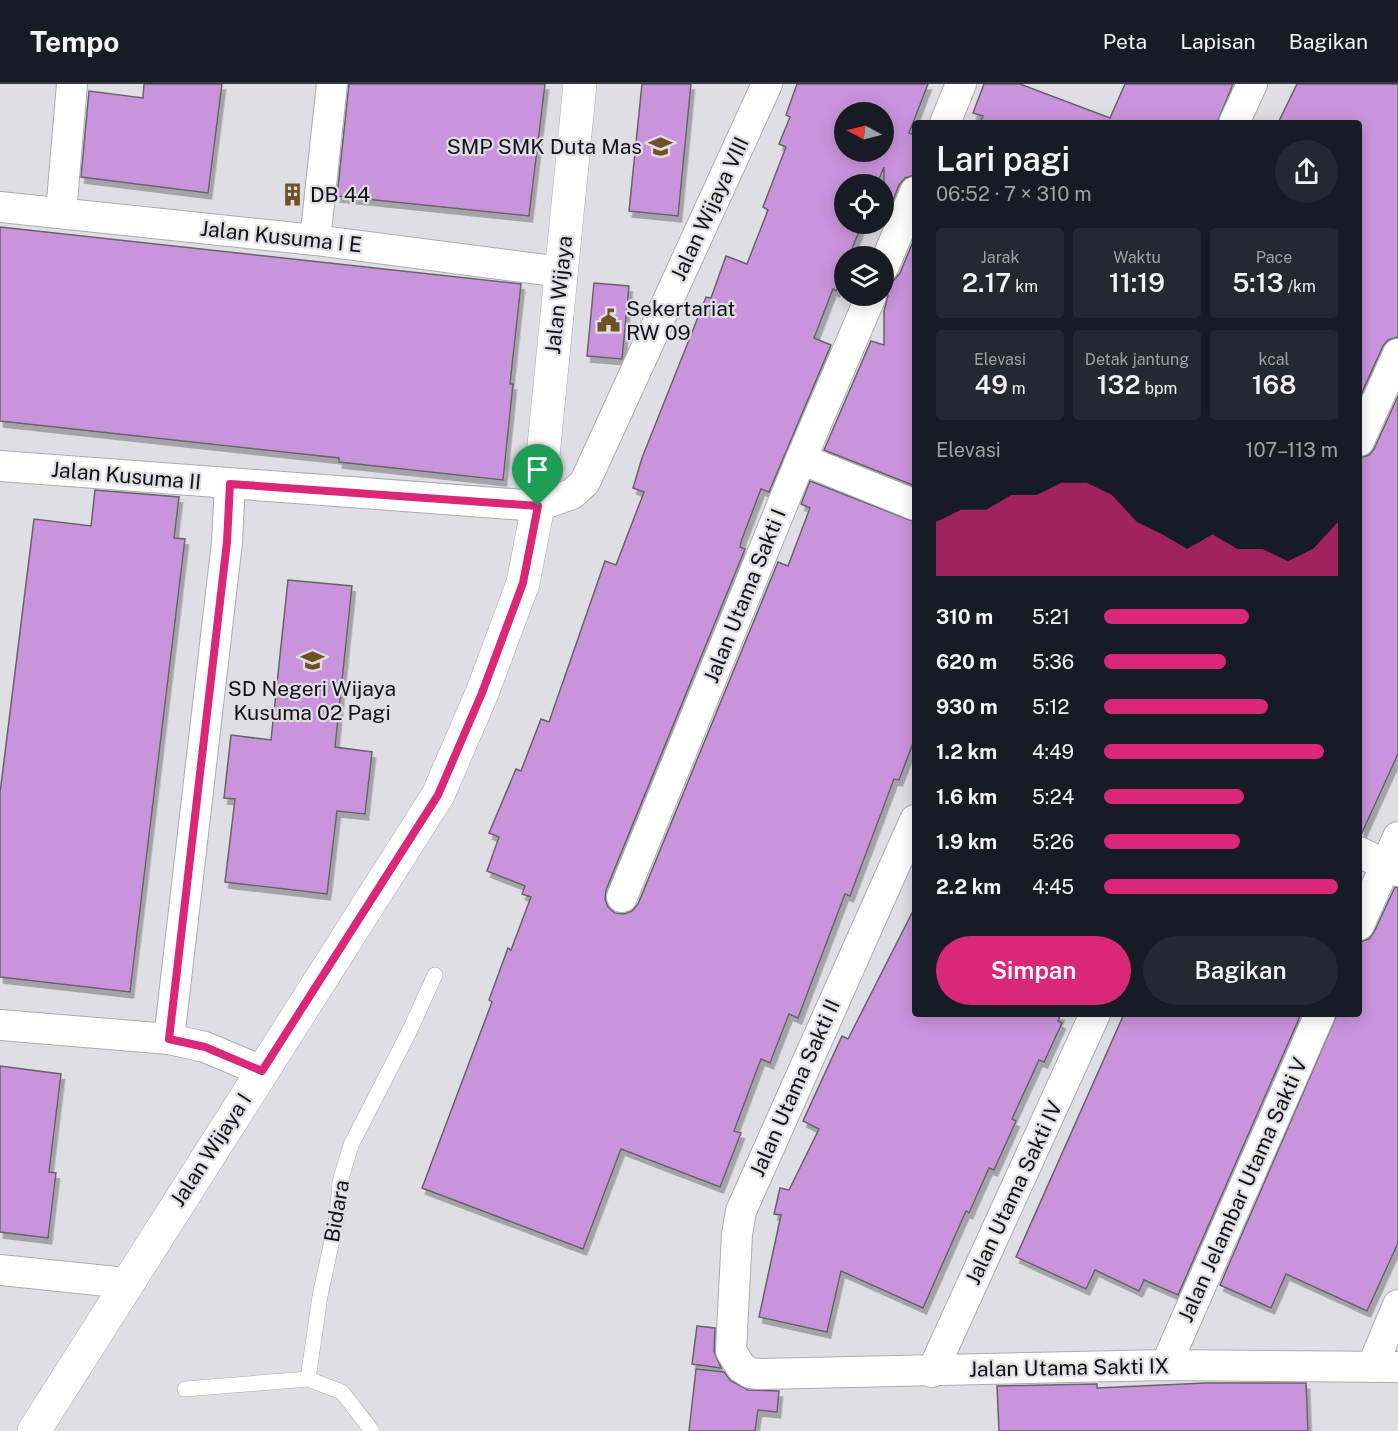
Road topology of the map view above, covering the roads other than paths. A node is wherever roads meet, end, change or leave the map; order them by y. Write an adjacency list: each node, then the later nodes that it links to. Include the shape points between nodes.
1 (72, 84): 11 (street)
2 (332, 84): 12 (street)
3 (580, 84): 14 (street, Jalan Wijaya)
4 (767, 84): 22 (street, Jalan Wijaya VIII, via 585,482 572,494)
5 (961, 84): 7 (street)
6 (1252, 84): 8 (street)
7 (946, 120)
8 (1234, 120)
9 (912, 199): 13 (street)
10 (0, 207): 11 (street, Jalan Kusuma I E)
11 (61, 213): 12 (street, Jalan Kusuma I E)
12 (315, 240): 14 (street, Jalan Kusuma I E)
13 (892, 246)
14 (561, 272): 22 (street, Jalan Wijaya)
15 (867, 306): 18 (street, Jalan Utama Sakti I)
16 (1398, 354): 17 (street)
17 (1362, 434)
18 (801, 459): 21 (street); 26 (street, Jalan Utama Sakti I)
19 (0, 466): 20 (street, Jalan Kusuma II)
20 (230, 484): 22 (street, Jalan Kusuma II); 32 (street, via 227,542)
21 (912, 504)
22 (538, 506): 33 (street, Jalan Wijaya I, via 523,583 438,795)
23 (912, 827): 38 (street, Jalan Utama Sakti II, via 741,1211 730,1351)
24 (1398, 837): 25 (street)
25 (1381, 863): 27 (street)
26 (622, 897)
27 (1362, 917)
28 (435, 975): 41 (lane, Bidara, via 351,1145 340,1182)
29 (1094, 1017): 40 (street, Jalan Utama Sakti IV)
30 (1319, 1017): 37 (street, Jalan Jelambar Utama Sakti V)
31 (0, 1025): 32 (street)
32 (169, 1039): 33 (street, via 205,1047)
33 (262, 1071): 35 (street, Jalan Wijaya I)
34 (0, 1270): 35 (street)
35 (126, 1283): 43 (street, Jalan Wijaya I)
36 (1398, 1305): 39 (street)
37 (1166, 1365): 39 (street, Jalan Utama Sakti IX); 40 (street, Jalan Utama Sakti IX)
38 (741, 1367): 40 (street, Jalan Utama Sakti IX, via 759,1374)
39 (1385, 1367)
40 (932, 1372)
41 (308, 1379): 42 (lane); 44 (lane, via 342,1392)
42 (185, 1389)
43 (34, 1431)
44 (372, 1431)

